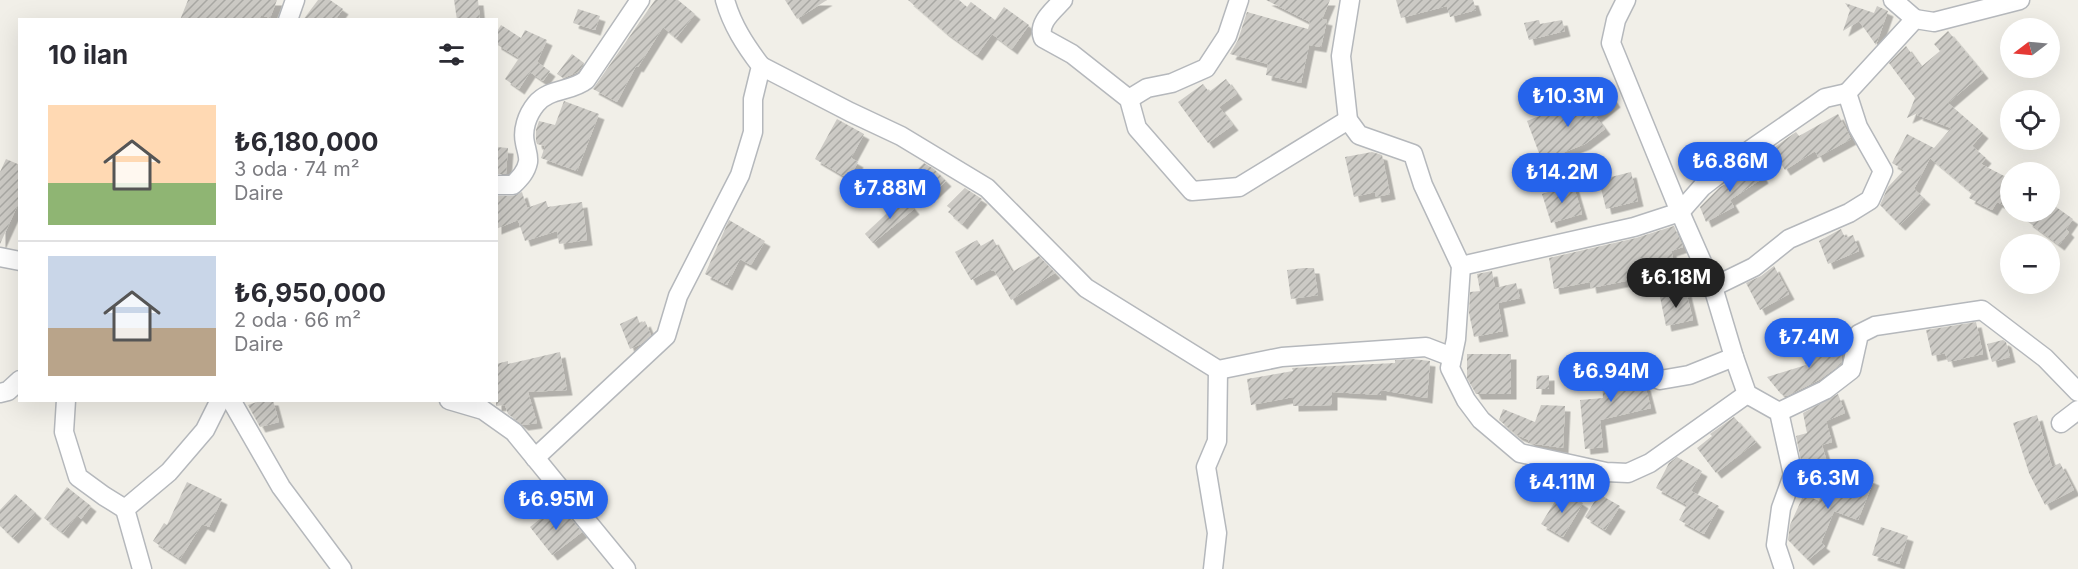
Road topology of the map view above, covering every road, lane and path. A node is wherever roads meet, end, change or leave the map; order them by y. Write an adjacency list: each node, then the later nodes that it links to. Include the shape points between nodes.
1 (295, 0): 10 (street)
2 (640, 0): 16 (street, via 586,80 579,86 551,93 536,104 526,123 524,136 529,160 523,176 513,185)
3 (725, 0): 12 (street, via 743,43)
4 (1063, 0): 14 (street, via 1041,25 1043,38 1072,54)
5 (1239, 0): 14 (street, via 1227,36 1206,68 1172,83 1147,88)
6 (1350, 0): 15 (street, via 1341,56)
7 (1626, 0): 17 (street, via 1616,20 1611,44)
8 (1893, 0): 11 (street)
9 (2020, 0): 11 (street, via 1934,22)
10 (289, 18)
11 (1915, 19): 13 (street)
12 (761, 66): 24 (street, via 901,136 987,188 1086,288); 37 (street, via 753,99 753,132 740,175 678,296 666,336)
13 (1847, 93): 17 (street, via 1825,98 1750,150 1702,187); 21 (street, via 1858,127 1883,171 1869,200 1789,239 1754,267)
14 (1129, 99): 15 (street, via 1137,128 1192,191 1239,187)
15 (1348, 120): 20 (street, via 1359,135 1413,154 1423,185)
16 (498, 184)
17 (1680, 212): 20 (street, via 1614,232); 21 (street)
18 (0, 257): 19 (street)
19 (18, 261)
20 (1461, 266): 22 (street)
21 (1713, 287): 23 (street)
22 (1452, 357): 24 (street, via 1426,347 1282,357); 29 (street, via 1450,368 1466,400 1481,420 1520,453 1606,472 1628,473 1650,463)
23 (1734, 357): 25 (street, via 1689,375 1660,380); 29 (street)
24 (1218, 369): 42 (street, via 1217,441 1206,467 1217,533)
25 (1642, 371)
26 (18, 382): 28 (street)
27 (2078, 392): 35 (street, via 2045,358 1982,310 1875,326 1859,334 1851,370 1825,390)
28 (0, 393)
29 (1747, 394): 35 (street)
30 (66, 402): 38 (street, via 64,432 78,477)
31 (219, 402): 38 (street, via 205,430 170,472)
32 (232, 402): 40 (street, via 281,487)
33 (456, 402): 37 (street, via 483,410 514,432)
34 (2078, 410): 36 (street)
35 (1779, 412): 43 (street, via 1793,475 1781,508 1776,544)
36 (2061, 423)
37 (535, 458): 41 (street)
38 (125, 509): 39 (street)
39 (142, 569)
40 (342, 569)
41 (626, 569)
42 (1213, 569)
43 (1784, 569)

